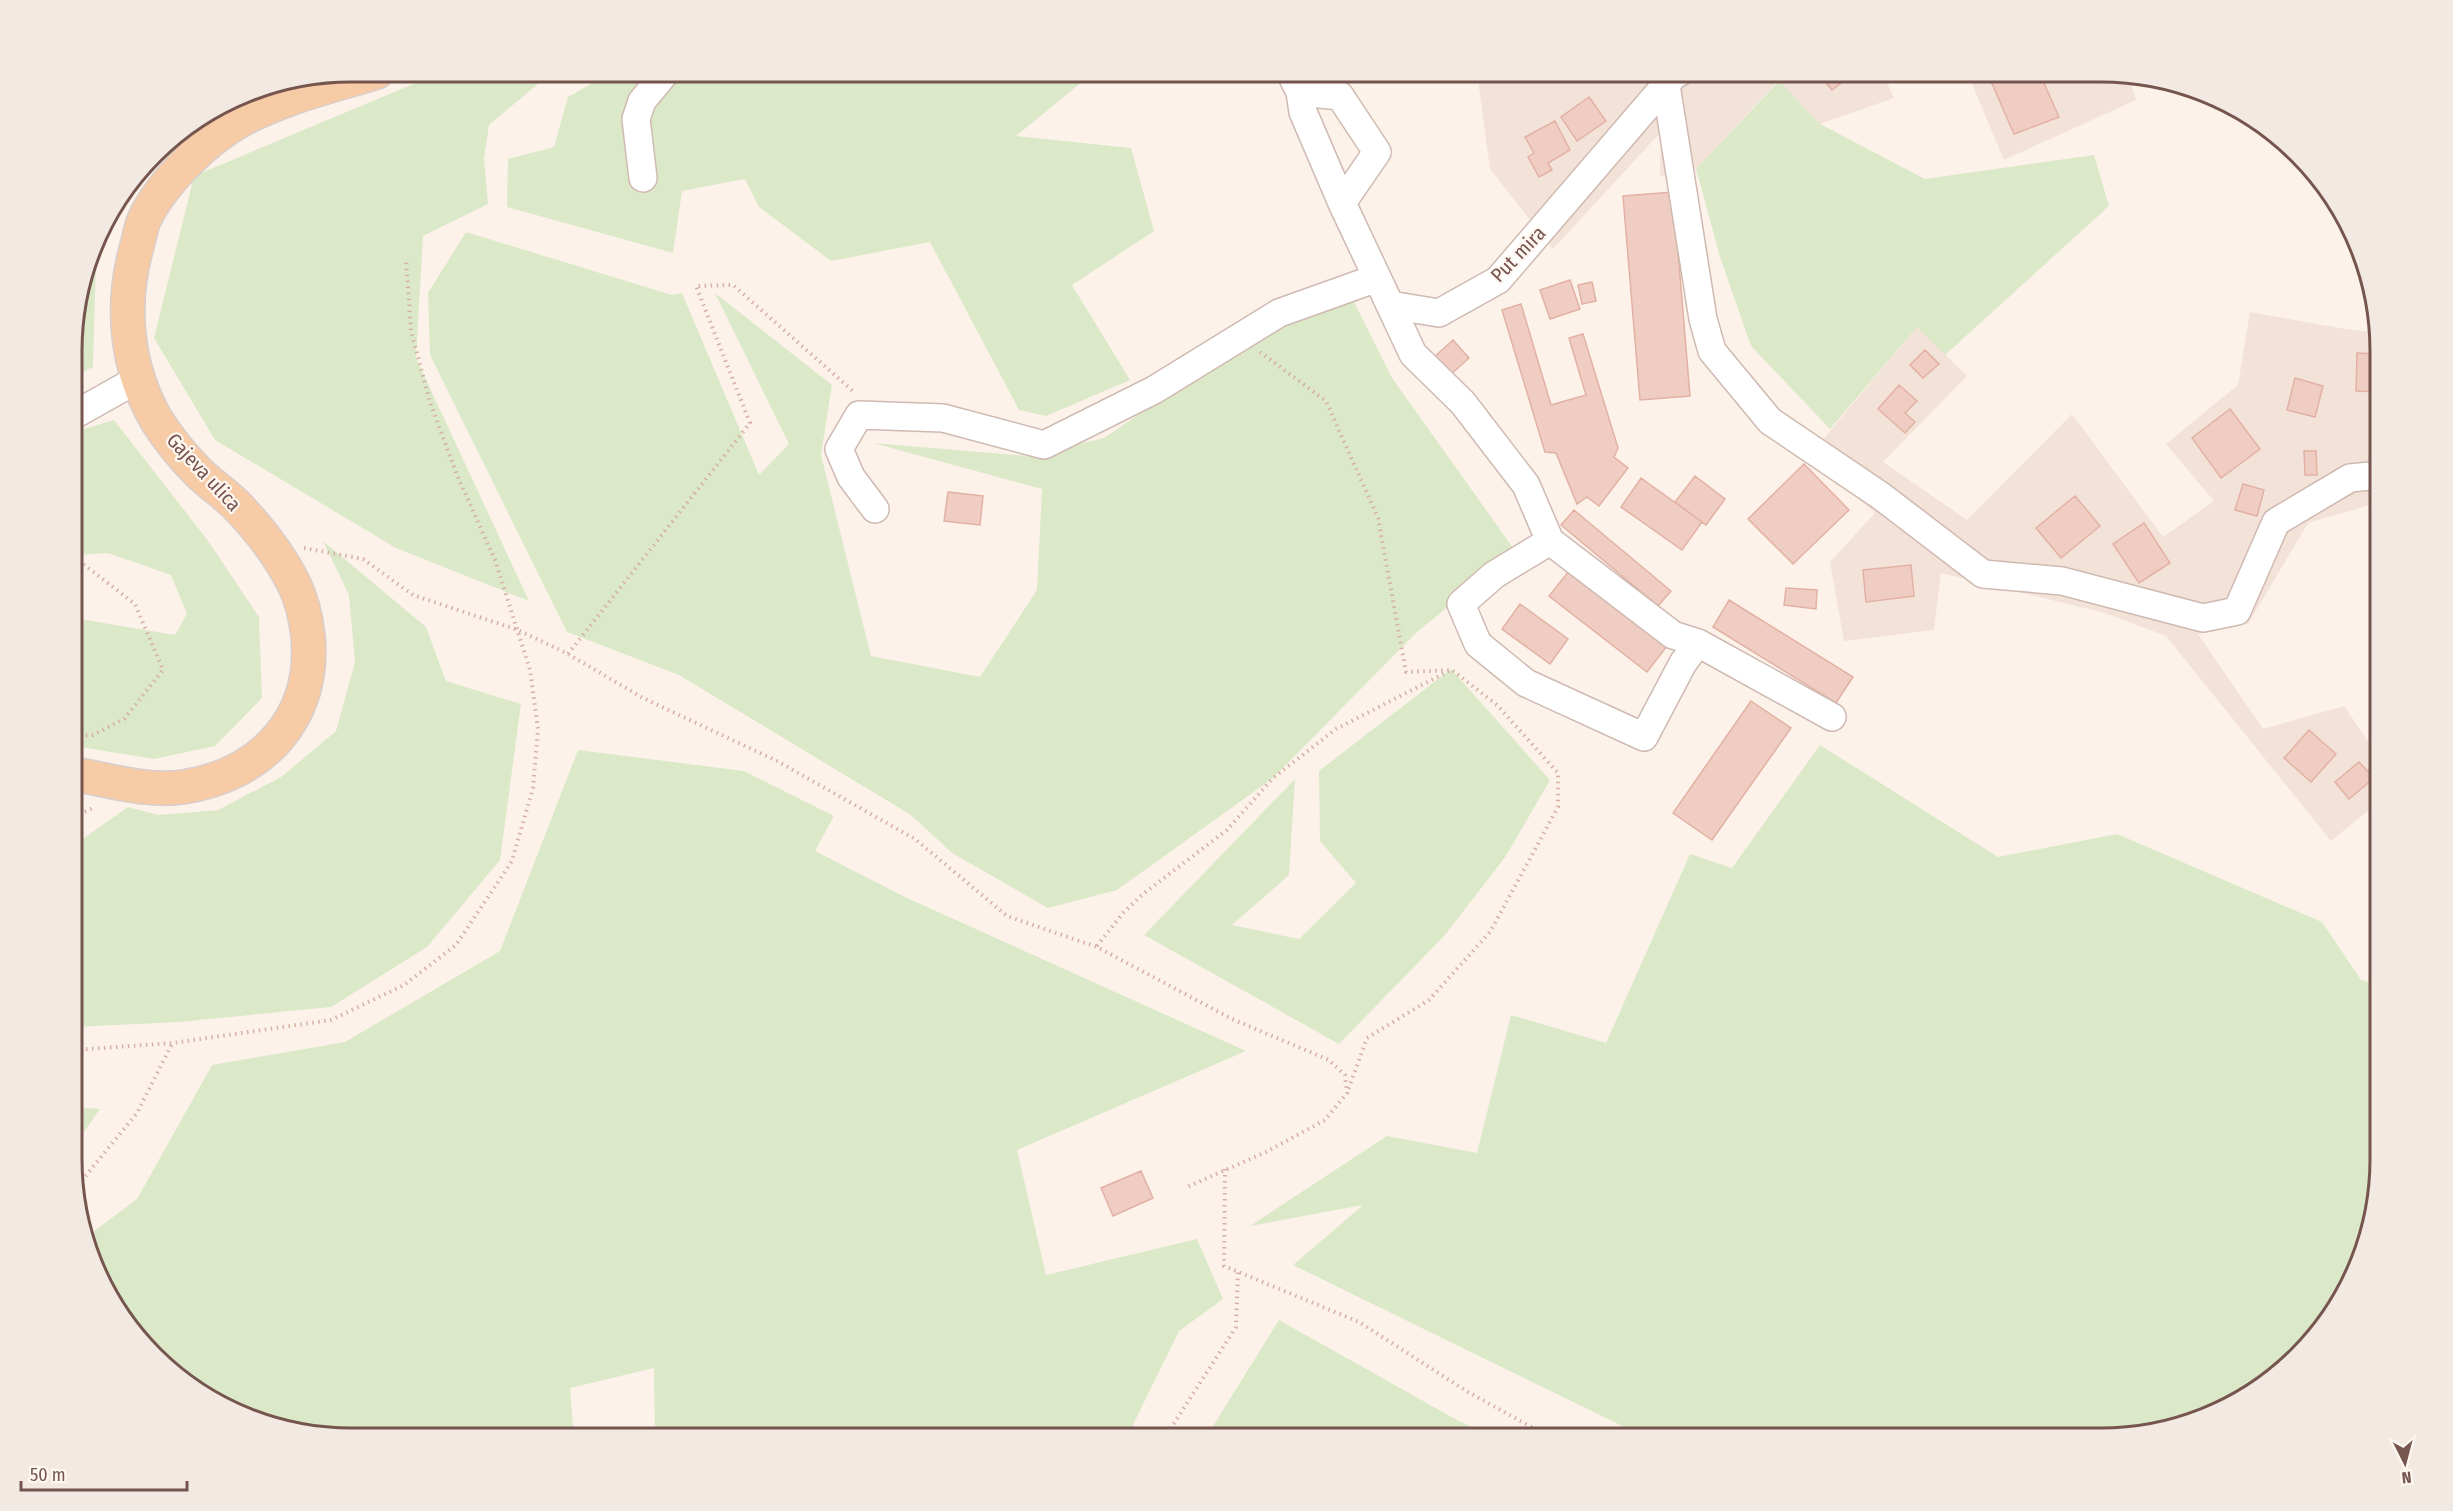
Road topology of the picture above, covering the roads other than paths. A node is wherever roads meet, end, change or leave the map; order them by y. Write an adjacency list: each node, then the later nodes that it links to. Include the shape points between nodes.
1 (344, 82): 6 (main road, Gajeva ulica)
2 (658, 82): 7 (street, via 642,101 636,119)
3 (1295, 82): 8 (street, via 1303,112); 8 (street, via 1340,96 1377,152)
4 (1670, 82): 10 (street, Put mira, via 1498,280 1438,313)
5 (1673, 82): 13 (street, via 1702,319 1712,351 1770,422 1881,496 1983,574 2062,581 2203,618 2237,611 2276,522 2350,478)
6 (203, 132): 11 (main road, Gajeva ulica, via 144,220 132,263 127,304)
7 (643, 178)
8 (1345, 211): 9 (street)
9 (1377, 278): 10 (street); 14 (street, via 1279,313 1154,390 1044,445 943,418 859,415 840,449 851,477)
10 (1390, 305): 15 (street, via 1413,354 1463,403 1526,485)
11 (138, 379): 12 (street); 18 (main road, Gajeva ulica, via 158,422 197,471 238,507 267,541 295,586 306,621 310,661 301,704 276,742 246,765 214,780 180,787)
12 (82, 410)
13 (2370, 476)
14 (875, 509)
15 (1550, 541): 16 (street, via 1673,635); 16 (street, via 1494,575 1461,604 1478,644 1526,682 1644,737 1683,663)
16 (1698, 643): 17 (street)
17 (1832, 717)
18 (82, 775)

